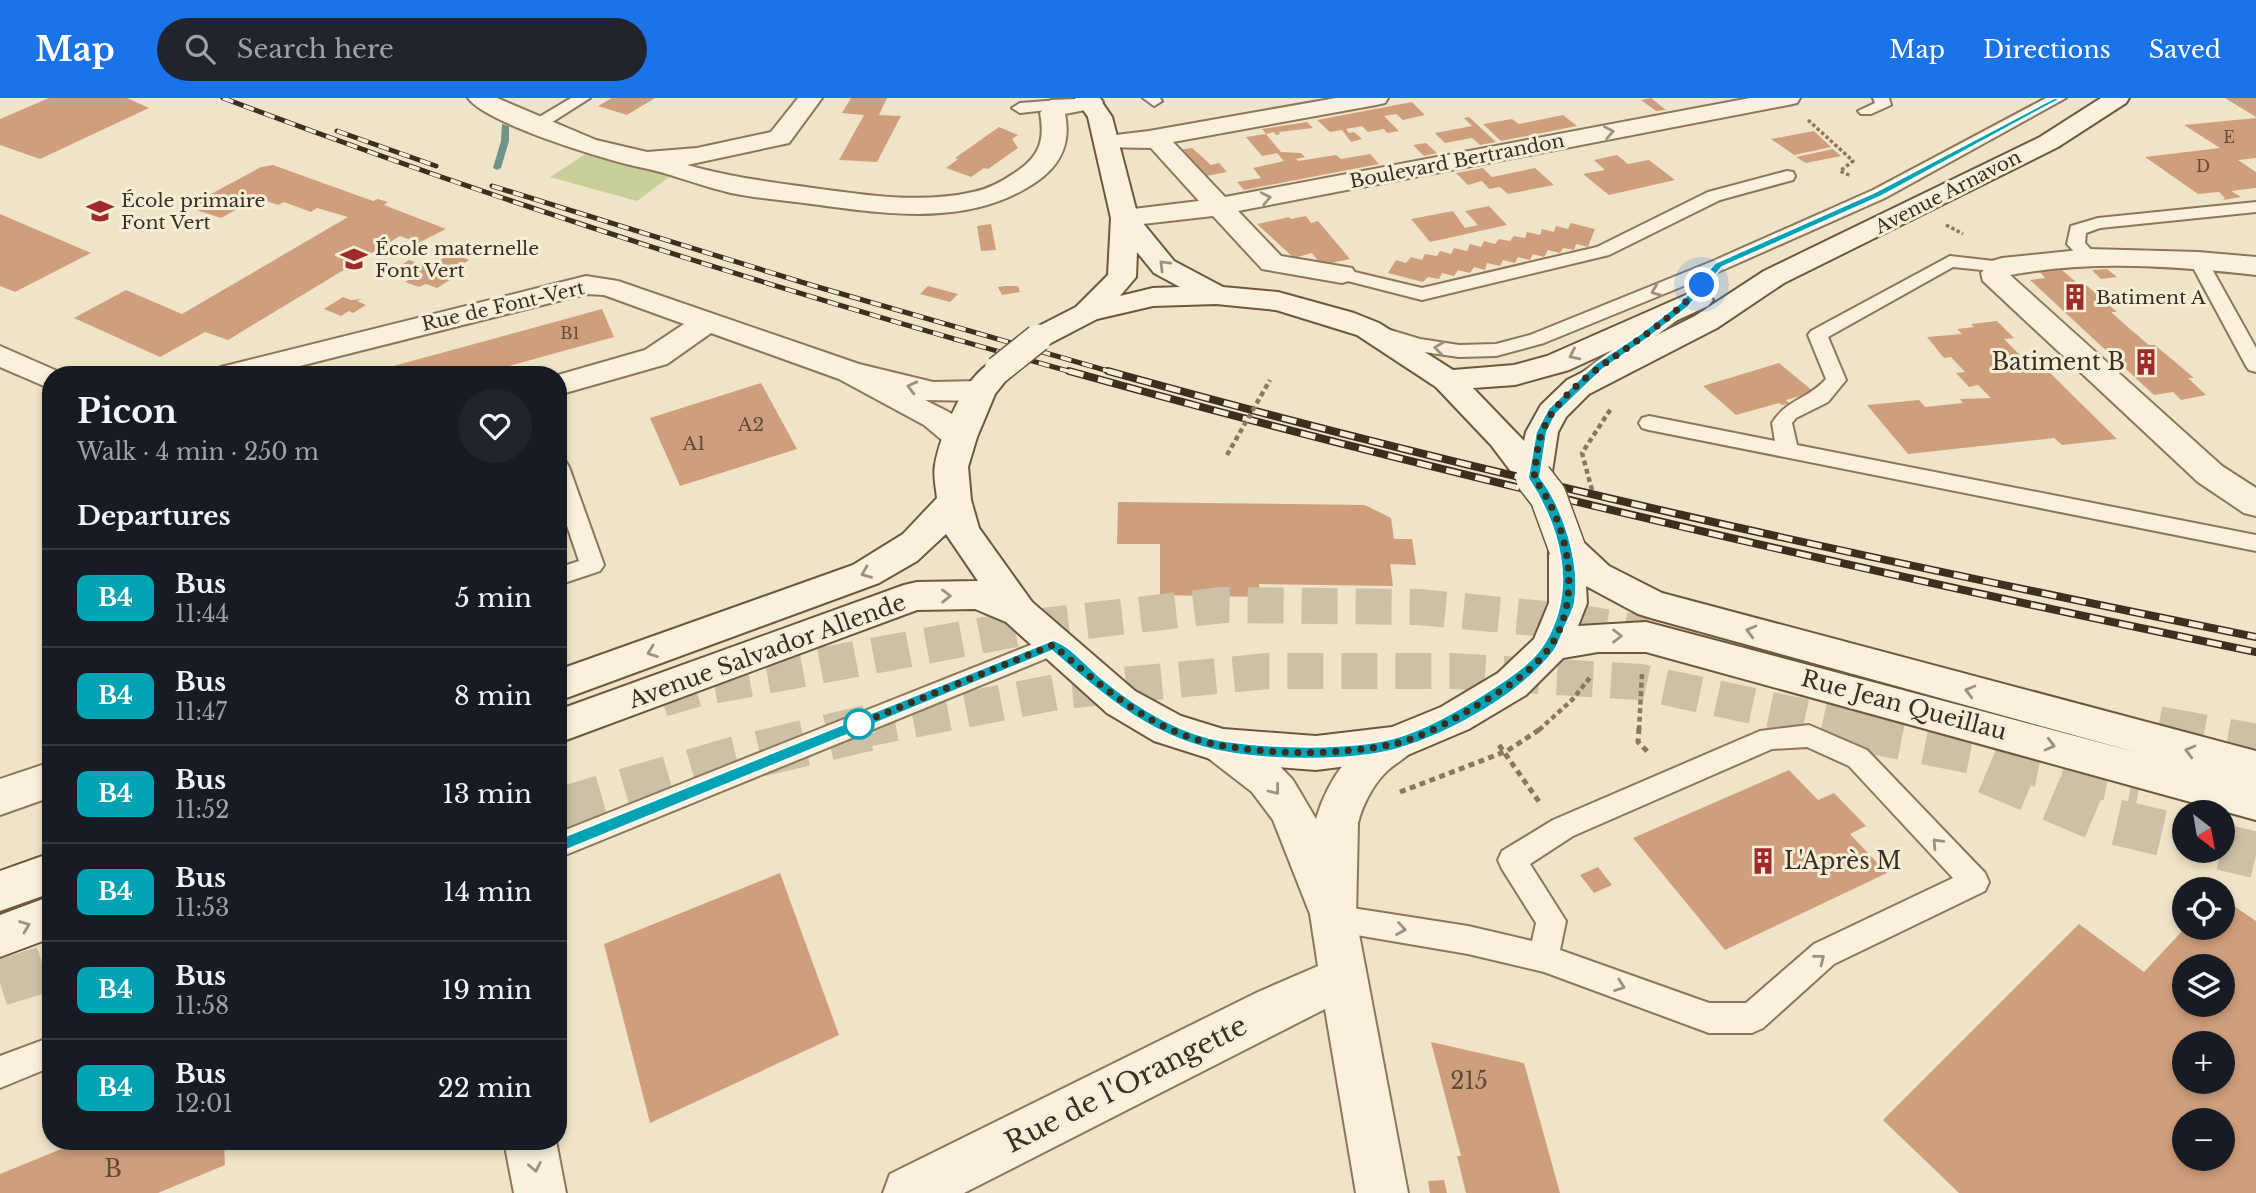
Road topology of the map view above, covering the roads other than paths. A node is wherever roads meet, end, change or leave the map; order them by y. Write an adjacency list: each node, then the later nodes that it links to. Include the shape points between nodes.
1 (480, 98): 14 (street)
2 (582, 98): 14 (lane)
3 (810, 98): 15 (street)
4 (1376, 98): 16 (street)
5 (1788, 98): 21 (street, Boulevard Bertrandon, one-way to 5)
6 (1881, 98): 12 (lane, via 1883,105)
7 (2057, 98): 26 (lane, via 1879,194)
8 (2117, 98): 30 (street, Avenue Arnavon, via 2049,142)
9 (1089, 100): 11 (street); 17 (street)
10 (1019, 103): 11 (lane); 13 (lane)
11 (1060, 105): 20 (street, via 1052,113 1058,134 1051,156 1026,178 990,195 950,205 892,207)
12 (1866, 111)
13 (1004, 119)
14 (537, 125): 18 (street, via 571,140)
15 (780, 138): 18 (street); 20 (street, via 809,184)
16 (1149, 139): 17 (street); 21 (street, via 1160,144)
17 (1108, 142): 23 (street)
18 (644, 160): 20 (street, via 732,185)
19 (1787, 176): 29 (lane, via 1714,196 1603,251 1422,295)
20 (849, 201)
21 (1217, 207): 23 (street, Boulevard Bertrandon); 29 (street, via 1272,263)
22 (2256, 207): 24 (lane, via 2098,223 2077,230 2076,244)
23 (1125, 218): 31 (street, one-way to 23, via 1164,267); 33 (street, via 1122,277)
24 (2088, 257): 25 (street); 28 (street)
25 (2198, 260): 27 (street); 38 (lane)
26 (1719, 265): 32 (lane); 35 (lane, one-way to 35, via 1537,340 1496,349 1459,351 1417,345)
27 (2256, 266)
28 (2002, 267): 47 (lane, via 1950,261 1818,335 1836,380 1821,397 1789,414 1782,423); 51 (street, via 1995,273 1997,281 2210,474)
29 (1342, 274)
30 (1774, 277): 32 (street, Avenue Arnavon); 44 (street, Avenue Arnavon, via 1706,322)
31 (1216, 295): 33 (street, via 1153,297); 35 (street, via 1278,301)
32 (1685, 304): 42 (street, Avenue Arnavon, one-way to 42, via 1558,363 1515,375); 44 (lane)
33 (1087, 313): 41 (street, bridge, via 1038,338)
34 (707, 322): 37 (street, Rue de Font-Vert, via 608,287 573,286); 39 (street, Rue de Font-Vert); 43 (street, via 656,357)
35 (1368, 328): 42 (street)
36 (0, 355): 40 (street)
37 (263, 366)
38 (2256, 366)
39 (850, 372): 41 (street, Rue de Font-Vert, one-way to 39, via 933,392); 46 (street, Rue de Font-Vert, via 934,416)
40 (42, 375)
41 (989, 380): 46 (street)
42 (1447, 380): 48 (street, via 1503,437)
43 (567, 382)
44 (1578, 387): 48 (street, Avenue Arnavon, via 1552,412 1542,432)
45 (1649, 423): 47 (lane)
46 (960, 437): 50 (street, via 951,467)
47 (1787, 450): 52 (lane)
48 (1534, 478): 53 (street, bridge, via 1548,496)
49 (567, 493): 54 (lane, via 592,565)
50 (954, 499): 55 (street, via 962,531); 58 (street, Avenue Salvador Allende, one-way to 58, via 936,526 894,561)
51 (2256, 504)
52 (2256, 543)
53 (1567, 548): 57 (street, via 1568,603); 62 (street, Rue Jean Queillau, one-way to 53, via 1651,604 1596,575)
54 (567, 574)
55 (1018, 612): 56 (street); 59 (street, Avenue Salvador Allende, one-way to 55, via 904,599 979,595)
56 (1053, 645): 61 (street, via 1121,702 1168,729); 66 (lane)
57 (1550, 647): 60 (street, via 1512,684 1455,718); 65 (street, Rue Jean Queillau, one-way to 65, via 1581,638 1646,637)
58 (567, 683)
59 (567, 724)
60 (1396, 743): 61 (street, via 1316,753); 69 (street, via 1370,761 1342,802 1336,823)
61 (1223, 746): 69 (street, one-way to 69, via 1266,778 1284,801)
62 (2256, 768)
63 (42, 782): 64 (street)
64 (0, 797)
65 (2256, 802)
66 (567, 842)
67 (42, 876): 68 (street)
68 (0, 891)
69 (1333, 918): 72 (lane, one-way to 72, via 1468,940); 73 (street)
70 (42, 920): 71 (street, one-way to 70)
71 (0, 936)
72 (1544, 958): 72 (lane, one-way to 72, via 1709,1018 1752,1018 1824,954 1975,883 1858,758 1809,736 1769,739 1563,828 1512,860 1552,921)
73 (1343, 978): 78 (street, Rue de l'Orangette); 79 (street)
74 (42, 1056): 75 (lane)
75 (0, 1072)
76 (532, 1150): 77 (street, one-way to 77)
77 (540, 1193)
78 (909, 1193)
79 (1382, 1193)

